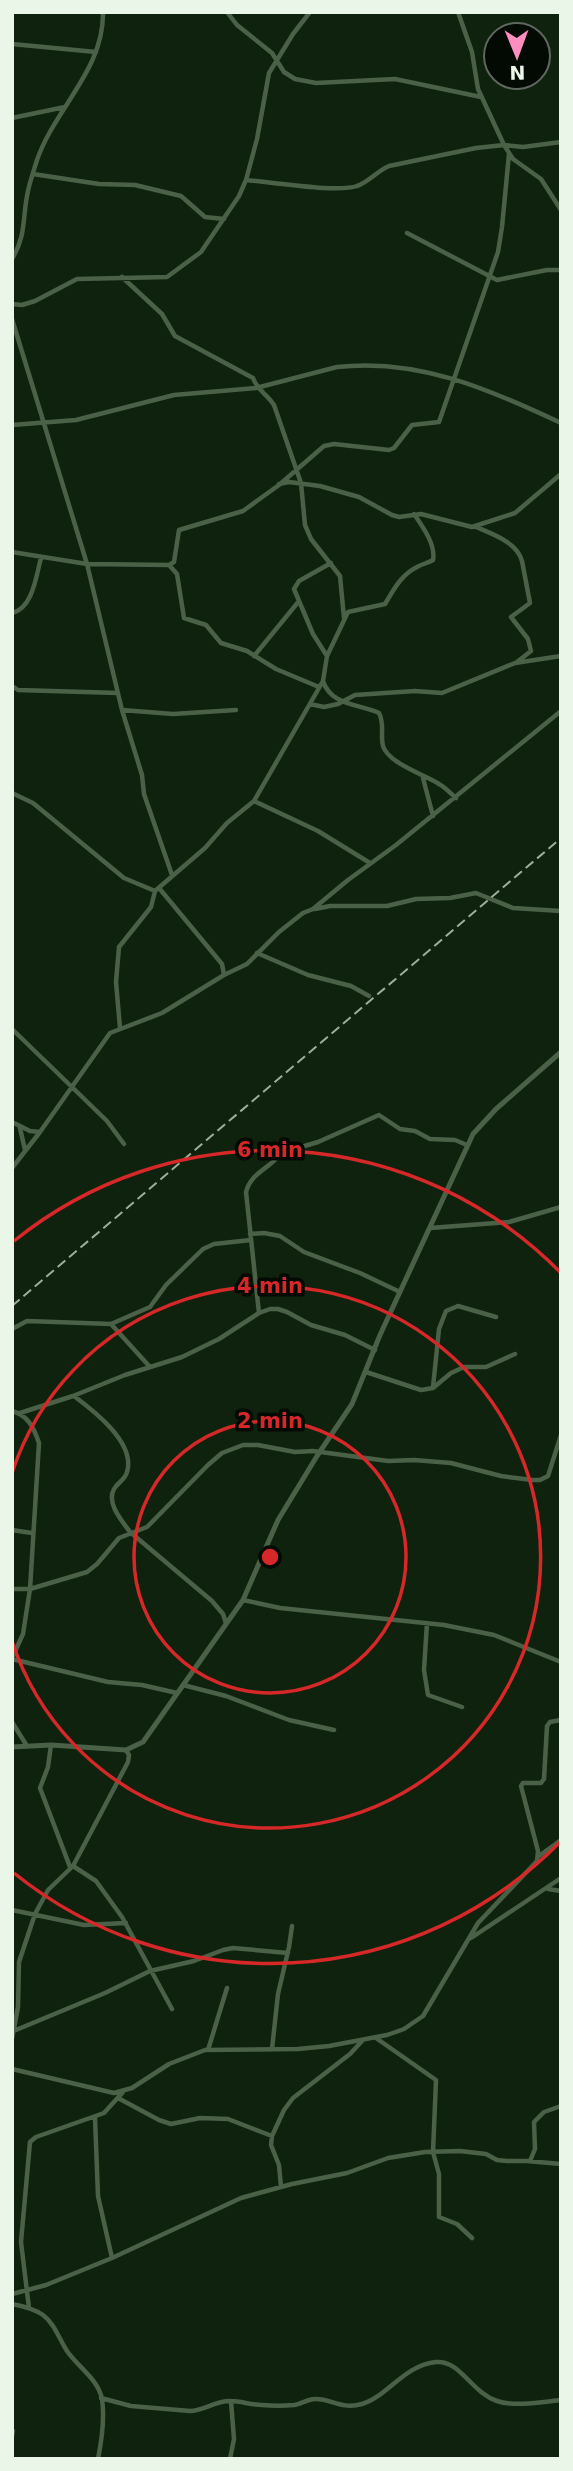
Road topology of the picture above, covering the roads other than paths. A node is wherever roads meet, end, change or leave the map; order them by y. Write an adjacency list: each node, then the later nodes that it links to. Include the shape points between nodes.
1 (103, 12): 6 (street)
2 (227, 12): 7 (street)
3 (310, 12): 7 (street)
4 (458, 12): 8 (street)
5 (12, 44): 6 (street)
6 (96, 52): 9 (street)
7 (276, 60): 8 (street, via 284,72 300,81 395,79); 15 (street, via 267,80)
8 (481, 97): 12 (street)
9 (66, 106): 10 (street); 14 (street)
10 (12, 118)
11 (561, 142): 12 (street)
12 (504, 145): 13 (street); 15 (street, via 390,166 362,184 344,189)
13 (509, 154): 16 (street, via 541,179); 22 (street, via 501,239)
14 (33, 173): 17 (street, via 135,185 181,196 205,217); 19 (street, via 24,227)
15 (246, 180): 17 (street)
16 (561, 210)
17 (225, 219): 21 (street, via 201,252 174,274)
18 (407, 233): 22 (street)
19 (12, 260)
20 (561, 270): 22 (street)
21 (122, 277): 23 (street, via 77,279 30,303); 27 (street, via 162,314 172,334 253,378)
22 (490, 278): 25 (street)
23 (12, 304)
24 (12, 318): 30 (street)
25 (453, 379): 26 (street, via 402,366 350,365); 29 (street, via 478,385); 32 (street, via 439,422 412,425 389,450 328,445)
26 (272, 385): 27 (street); 28 (street)
27 (256, 388): 28 (street); 30 (street, via 174,395)
28 (267, 395): 32 (street, via 276,409)
29 (561, 423)
30 (46, 424): 31 (street); 40 (street)
31 (12, 425)
32 (295, 470): 34 (street); 35 (street)
33 (561, 474): 37 (street, via 515,513)
34 (301, 483): 35 (street); 36 (street, via 349,494 399,517); 41 (street, via 305,525)
35 (279, 485): 42 (street, via 243,511 178,530 174,562)
36 (414, 514): 37 (street); 45 (street, via 435,554 433,560 403,577 385,604 351,611)
37 (475, 527): 49 (street, via 520,554 530,603 511,617 531,651)
38 (12, 552): 39 (street)
39 (41, 558): 40 (street); 44 (street, via 29,599)
40 (87, 564): 42 (street); 54 (street)
41 (331, 564): 43 (street, via 297,583 294,592); 45 (street, via 340,576)
42 (169, 565): 46 (street, via 177,574 184,618 206,625 221,643)
43 (299, 601): 46 (street); 47 (street)
44 (12, 613)
45 (344, 619): 47 (street)
46 (254, 656): 52 (street)
47 (327, 656): 50 (street)
48 (561, 656): 49 (street)
49 (515, 663): 56 (street, via 442,693 355,695)
50 (323, 681): 52 (street); 56 (street, via 329,692)
51 (12, 686): 53 (street)
52 (319, 687): 57 (street)
53 (18, 690): 54 (street); 55 (street)
54 (118, 692): 58 (street)
55 (12, 694)
56 (344, 701): 57 (street, via 324,707); 61 (street, via 379,713 384,749)
57 (310, 704): 64 (street)
58 (122, 710): 59 (street); 67 (street)
59 (236, 710)
60 (561, 711): 63 (street)
61 (423, 778): 63 (street); 65 (street)
62 (12, 793): 68 (street, via 33,803 117,873)
63 (456, 798): 65 (street)
64 (254, 801): 66 (street, via 318,831); 67 (street)
65 (433, 817): 66 (street)
66 (370, 863): 69 (street)
67 (173, 876): 68 (street)
68 (157, 890): 72 (street); 76 (street, via 151,907 119,947)
69 (313, 909): 70 (street, via 387,906 476,893 513,908); 71 (street, via 293,920)
70 (561, 911)
71 (256, 953): 73 (street); 75 (street)
72 (222, 964): 73 (street); 74 (street)
73 (237, 968): 74 (street)
74 (224, 975): 76 (street, via 162,1013)
75 (369, 996)
76 (120, 1028): 79 (street, via 110,1033)
77 (12, 1029): 79 (street)
78 (561, 1052): 84 (street, via 496,1109)
79 (70, 1088): 82 (street); 83 (street, via 107,1121)
80 (12, 1122): 81 (street)
81 (20, 1127): 82 (street); 85 (street)
82 (40, 1132): 85 (street)
83 (124, 1144)
84 (467, 1145): 88 (street); 89 (street, via 400,1129 379,1115 281,1153 248,1183)
85 (26, 1151): 86 (street)
86 (12, 1168)
87 (561, 1206): 88 (street, via 509,1222)
88 (430, 1228): 90 (street)
89 (251, 1237): 90 (street, via 264,1233 279,1236 304,1252); 91 (street); 93 (street, via 203,1249 150,1307)
90 (400, 1292): 95 (street)
91 (259, 1313): 95 (street, via 278,1309); 97 (street, via 210,1344)
92 (496, 1317): 99 (street, via 458,1306 446,1311 439,1329)
93 (111, 1324): 94 (street, via 27,1321); 97 (street)
94 (12, 1329)
95 (374, 1350): 98 (street)
96 (515, 1354): 99 (street, via 486,1367 464,1367)
97 (150, 1367): 100 (street)
98 (366, 1372): 99 (street, via 421,1390); 104 (street, via 352,1404)
99 (433, 1388)
100 (73, 1396): 102 (street); 107 (street, via 101,1418 124,1447 128,1468 111,1496)
101 (12, 1411): 102 (street)
102 (20, 1413): 106 (street, via 35,1430 38,1443)
103 (561, 1435): 104 (street, via 548,1476 540,1480 451,1463)
104 (319, 1453): 107 (street, via 258,1445 222,1453 147,1527); 110 (street, via 278,1520)
105 (12, 1530): 106 (street)
106 (32, 1532): 109 (street)
107 (130, 1532): 109 (street, via 87,1572); 111 (street, via 212,1601)
108 (12, 1589): 109 (street)
109 (30, 1589): 113 (street, via 23,1634)
110 (243, 1601): 111 (street); 112 (street)
111 (226, 1623): 115 (street)
112 (427, 1623): 114 (street, via 494,1635); 117 (street, via 424,1670 428,1695)
113 (12, 1659): 116 (street)
114 (561, 1662)
115 (183, 1685): 116 (street); 120 (street)
116 (177, 1693): 124 (street, via 143,1742)
117 (462, 1707)
118 (561, 1720): 126 (street, via 547,1726 544,1779 521,1786)
119 (12, 1722): 122 (street)
120 (334, 1730)
121 (51, 1745): 122 (street); 124 (street); 127 (street, via 40,1787)
122 (27, 1746): 123 (street)
123 (12, 1747)
124 (126, 1750): 127 (street, via 128,1762)
125 (561, 1840): 126 (street)
126 (539, 1856): 135 (street)
127 (71, 1866): 132 (street, via 48,1890); 133 (street, via 96,1881)
128 (561, 1878): 129 (street)
129 (547, 1889): 130 (street); 135 (street)
130 (561, 1891)
131 (12, 1910): 132 (street)
132 (35, 1914): 133 (street, via 84,1925); 140 (street, via 19,1962)
133 (126, 1923): 137 (street)
134 (292, 1926): 136 (street)
135 (467, 1940): 141 (street, via 423,2016 404,2029)
136 (288, 1953): 137 (street, via 233,1948); 144 (street)
137 (150, 1971): 139 (street); 140 (street)
138 (227, 1988): 145 (street)
139 (172, 2009)
140 (14, 2031): 142 (street)
141 (375, 2038): 143 (street); 152 (street, via 436,2080)
142 (12, 2039)
143 (363, 2040): 144 (street); 151 (street, via 293,2098)
144 (272, 2049): 145 (street)
145 (208, 2050): 147 (street, via 169,2064)
146 (12, 2069): 147 (street, via 114,2093)
147 (123, 2091): 148 (street)
148 (118, 2098): 150 (street); 151 (street, via 171,2124 228,2119)
149 (561, 2106): 153 (street, via 544,2112 534,2122 535,2149)
150 (95, 2118): 157 (street, via 98,2196); 158 (street, via 30,2142 21,2242)
151 (272, 2136): 155 (street)
152 (433, 2152): 153 (street, via 474,2152 497,2160); 155 (street, via 388,2158 347,2173); 156 (street, via 439,2174 439,2217 457,2224)
153 (530, 2161): 154 (street)
154 (561, 2164)
155 (281, 2187): 157 (street, via 241,2198)
156 (472, 2238)
157 (113, 2258): 158 (street)
158 (27, 2291): 159 (street); 161 (street)
159 (12, 2294)
160 (12, 2304): 161 (street)
161 (29, 2308): 162 (street, via 49,2321)
162 (102, 2398): 164 (street, via 190,2412); 165 (street)
163 (561, 2400): 164 (street, via 498,2401 473,2387 450,2364 438,2362 414,2370 356,2406 320,2399 264,2406)
164 (231, 2401): 166 (street, via 234,2439)
165 (98, 2459)
166 (230, 2459)

